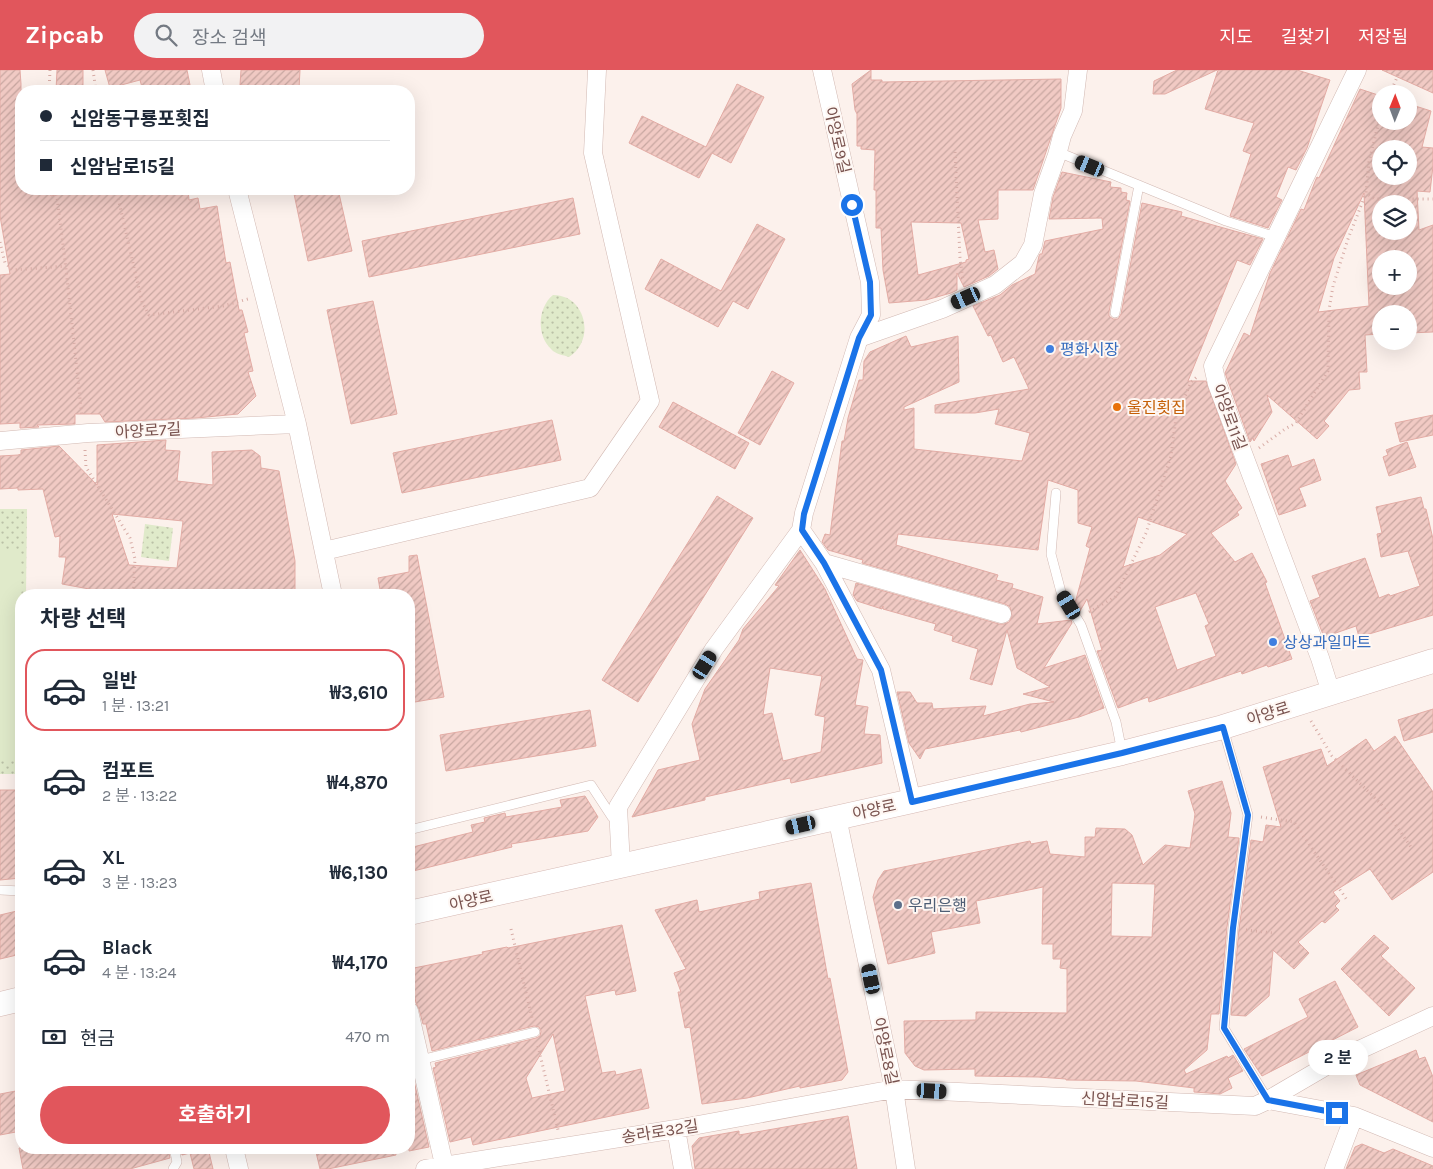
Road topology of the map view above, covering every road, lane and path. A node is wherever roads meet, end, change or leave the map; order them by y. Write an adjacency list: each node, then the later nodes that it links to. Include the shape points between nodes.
1 (50, 70): 9 (path)
2 (93, 70): 10 (path)
3 (211, 70): 11 (street)
4 (597, 70): 36 (street, via 593,153 650,401 590,488)
5 (822, 70): 28 (street, 아양로9길, via 870,282 871,315)
6 (1078, 70): 15 (street, via 1073,111)
7 (1356, 70): 22 (street, 아양로11길)
8 (1400, 70): 12 (path)
9 (49, 85)
10 (95, 85)
11 (214, 85)
12 (1394, 85)
13 (1377, 130): 17 (path)
14 (955, 152): 26 (path, via 960,258)
15 (1058, 152): 16 (lane); 26 (street, via 1044,194 1033,246 1023,263 995,285)
16 (1139, 185): 22 (lane, via 1226,221); 27 (lane)
17 (1366, 193): 21 (path, via 1375,199); 33 (path, via 1333,286 1329,310 1328,371 1296,423 1260,448)
18 (57, 195): 24 (path)
19 (117, 195): 25 (path, via 142,302 149,315 223,306)
20 (238, 195): 25 (street)
21 (1433, 199)
22 (1276, 237): 29 (street, 아양로11길, via 1213,366)
23 (0, 242): 24 (path, via 5,263 13,270)
24 (66, 266): 31 (path)
25 (263, 294): 30 (street)
26 (966, 298): 28 (street)
27 (1115, 314)
28 (859, 338): 35 (street, 아양로9길, via 804,514)
29 (1214, 370): 33 (street, 아양로11길); 41 (path, via 1191,382 1176,418 1171,456 1146,533 1114,597)
30 (297, 424): 31 (street, 아양로7길); 36 (street)
31 (83, 433): 32 (street, 아양로7길); 38 (path, via 86,468 130,538 135,559)
32 (0, 441)
33 (1243, 454): 43 (street, 아양로11길)
34 (1056, 493): 41 (lane, via 1051,554 1061,592)
35 (802, 530): 37 (street); 49 (street, via 714,649 618,807)
36 (324, 551): 39 (street)
37 (824, 563): 40 (street); 47 (street, via 881,670)
38 (133, 589)
39 (333, 589)
40 (1002, 614)
41 (1077, 619): 46 (lane, via 1116,722)
42 (1433, 661): 43 (main road, 아양로)
43 (1331, 693): 44 (main road, 아양로)
44 (1301, 703): 45 (main road, 아양로); 52 (path, 아양로, via 1332,756 1381,804)
45 (1223, 727): 46 (main road, 아양로); 48 (lane)
46 (1122, 753): 47 (main road, 아양로)
47 (912, 802): 50 (main road, 아양로)
48 (1248, 815): 56 (path, via 1294,822); 58 (lane)
49 (618, 817): 51 (lane, via 612,817 591,785); 53 (street)
50 (837, 817): 53 (main road, 아양로); 66 (street, 아양로8길)
51 (415, 829)
52 (1411, 847)
53 (621, 866): 57 (main road, 아양로)
54 (0, 890): 55 (lane)
55 (15, 891)
56 (1347, 900)
57 (415, 912)
58 (1233, 928): 59 (path); 67 (lane, via 1224,1028)
59 (1273, 933)
60 (15, 1000): 61 (main road)
61 (0, 1004)
62 (1433, 1016): 67 (street, via 1333,1062)
63 (535, 1032): 65 (lane)
64 (415, 1038): 65 (street)
65 (420, 1060): 73 (street)
66 (894, 1089): 67 (street, 신암남로15길, via 1255,1106); 69 (street, 송라로32길); 78 (street, 아양로8길)
67 (1268, 1100): 68 (street, 신암남로15길)
68 (1354, 1116): 70 (street, 신암남로15길); 79 (street)
69 (676, 1129): 73 (street, 송라로32길); 77 (street)
70 (1433, 1148)
71 (175, 1154): 74 (lane, via 177,1162)
72 (235, 1154): 75 (street)
73 (444, 1167): 76 (street, 송라로32길)
74 (173, 1169)
75 (239, 1169)
76 (424, 1169)
77 (683, 1169)
78 (906, 1169)
79 (1334, 1169)

